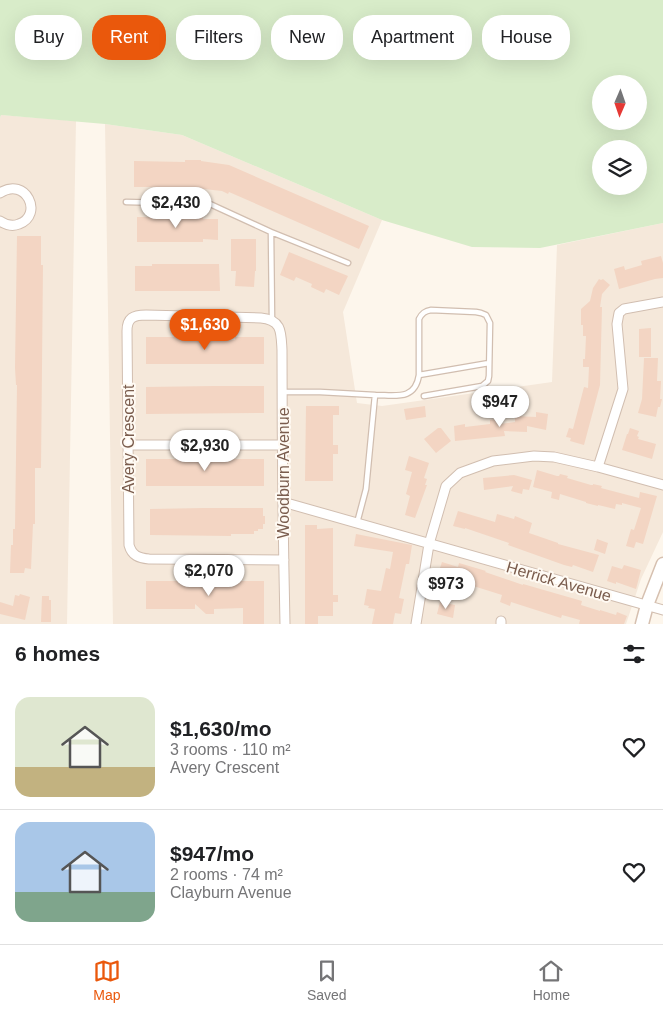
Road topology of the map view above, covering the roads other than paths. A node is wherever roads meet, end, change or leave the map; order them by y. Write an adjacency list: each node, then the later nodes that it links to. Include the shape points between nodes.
1 (0, 193): 3 (street, via 8,189 22,191 30,202 31,210 23,222)
2 (126, 202): 4 (lane, via 210,204)
3 (1, 225)
4 (271, 232): 5 (lane); 7 (lane)
5 (348, 263)
6 (663, 302): 15 (street, via 624,309 619,313 617,324 623,389)
7 (274, 321): 10 (street, Woodburn Avenue, via 280,330); 13 (street, Avery Crescent, via 146,314 131,318 127,326)
8 (490, 363): 9 (lane); 9 (lane, via 490,323 486,315 425,311 419,319); 12 (lane, via 488,380 482,386)
9 (419, 375): 11 (lane, via 415,388 408,394)
10 (282, 392): 11 (lane); 14 (street, Woodburn Avenue)
11 (375, 395): 18 (lane, via 366,489)
12 (424, 396)
13 (128, 445): 14 (street); 20 (street, Avery Crescent, via 129,545 136,557 149,560)
14 (282, 445): 17 (street, Woodburn Avenue)
15 (598, 467): 16 (street); 19 (street, via 534,456 493,461 460,473 446,486)
16 (663, 485)
17 (283, 502): 18 (street, Herrick Avenue); 20 (street, Woodburn Avenue)
18 (357, 524): 19 (street, Herrick Avenue)
19 (429, 544): 22 (street, Herrick Avenue); 25 (street)
20 (284, 560): 24 (street, Woodburn Avenue)
21 (663, 564): 22 (main road)
22 (647, 605): 23 (street, Herrick Avenue); 26 (main road)
23 (663, 610)
24 (285, 624)
25 (416, 624)
26 (642, 624)

